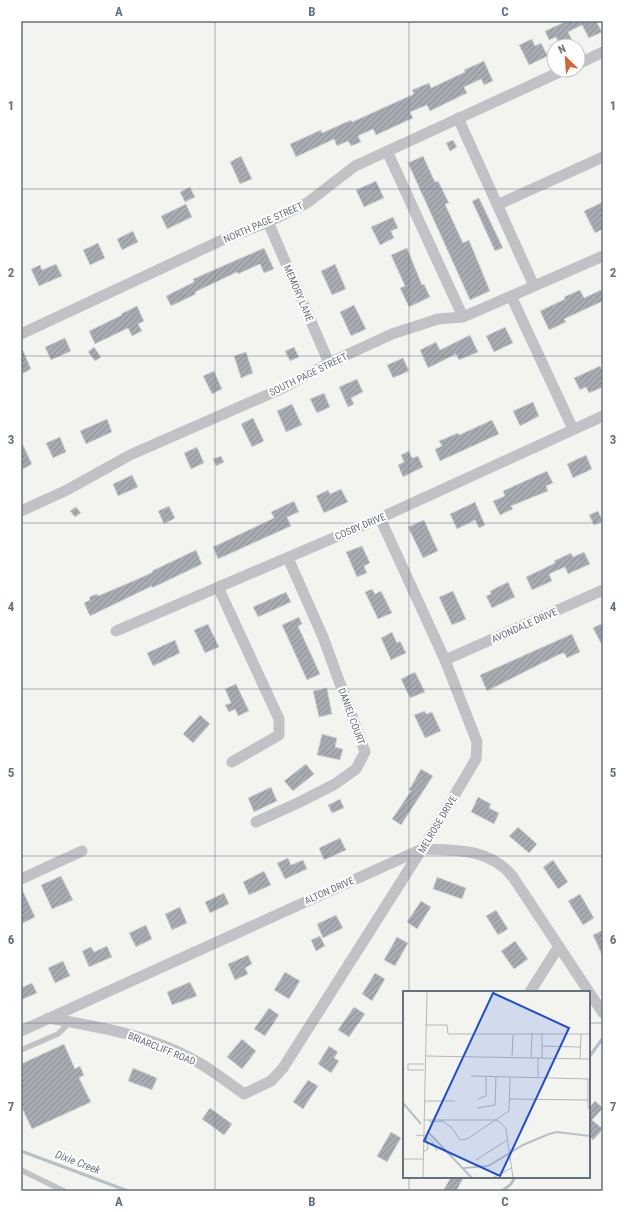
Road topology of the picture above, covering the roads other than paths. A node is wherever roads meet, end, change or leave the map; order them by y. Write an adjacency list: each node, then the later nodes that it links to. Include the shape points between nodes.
1 (603, 52): 2 (street)
2 (586, 60)
3 (546, 78): 4 (street, NORTH PAGE STREET)
4 (458, 118): 5 (street, NORTH PAGE STREET); 7 (street)
5 (388, 151): 8 (street, NORTH PAGE STREET, via 355,166 307,203); 12 (street)
6 (603, 157): 7 (street)
7 (497, 205): 10 (street)
8 (268, 222): 13 (street, NORTH PAGE STREET, via 220,241); 14 (street, MEMORY LANE)
9 (603, 256): 10 (street, SOUTH PAGE STREET)
10 (534, 286): 11 (street, SOUTH PAGE STREET)
11 (511, 296): 12 (street, SOUTH PAGE STREET); 16 (street)
12 (463, 317): 14 (street, SOUTH PAGE STREET, via 438,320 392,334)
13 (21, 334)
14 (329, 363): 17 (street, SOUTH PAGE STREET, via 283,388 130,455 67,490)
15 (603, 416): 16 (street, COSBY DRIVE)
16 (573, 429): 18 (street, COSBY DRIVE)
17 (21, 511)
18 (380, 518): 19 (street, COSBY DRIVE); 23 (street, MELROSE DRIVE)
19 (288, 558): 20 (street, COSBY DRIVE); 25 (street, DANIEL COURT, via 323,637 365,752 356,769 335,784)
20 (218, 587): 22 (street, COSBY DRIVE); 24 (street, via 280,719 279,735)
21 (603, 590): 23 (street, AVONDALE DRIVE)
22 (116, 631)
23 (445, 660): 26 (street, MELROSE DRIVE, via 478,750 476,759)
24 (232, 762)
25 (256, 822)
26 (422, 849): 29 (street, ALTON DRIVE, via 461,850 489,857 503,866); 34 (street, ALTON DRIVE); 38 (street, MELROSE DRIVE, via 283,1068 271,1081)
27 (82, 851): 28 (street)
28 (21, 879)
29 (559, 946): 30 (street); 31 (street, ALTON DRIVE)
30 (531, 991)
31 (588, 991)
32 (590, 994): 33 (street, ALTON DRIVE)
33 (603, 1013)
34 (48, 1018): 35 (street, BRIARCLIFF ROAD); 36 (street, ALTON DRIVE)
35 (70, 1022): 37 (lane, via 58,1034); 38 (street, BRIARCLIFF ROAD, via 116,1030 150,1041 201,1064)
36 (21, 1031)
37 (21, 1050)
38 (244, 1094)
39 (21, 1170): 40 (lane)
40 (64, 1191)

